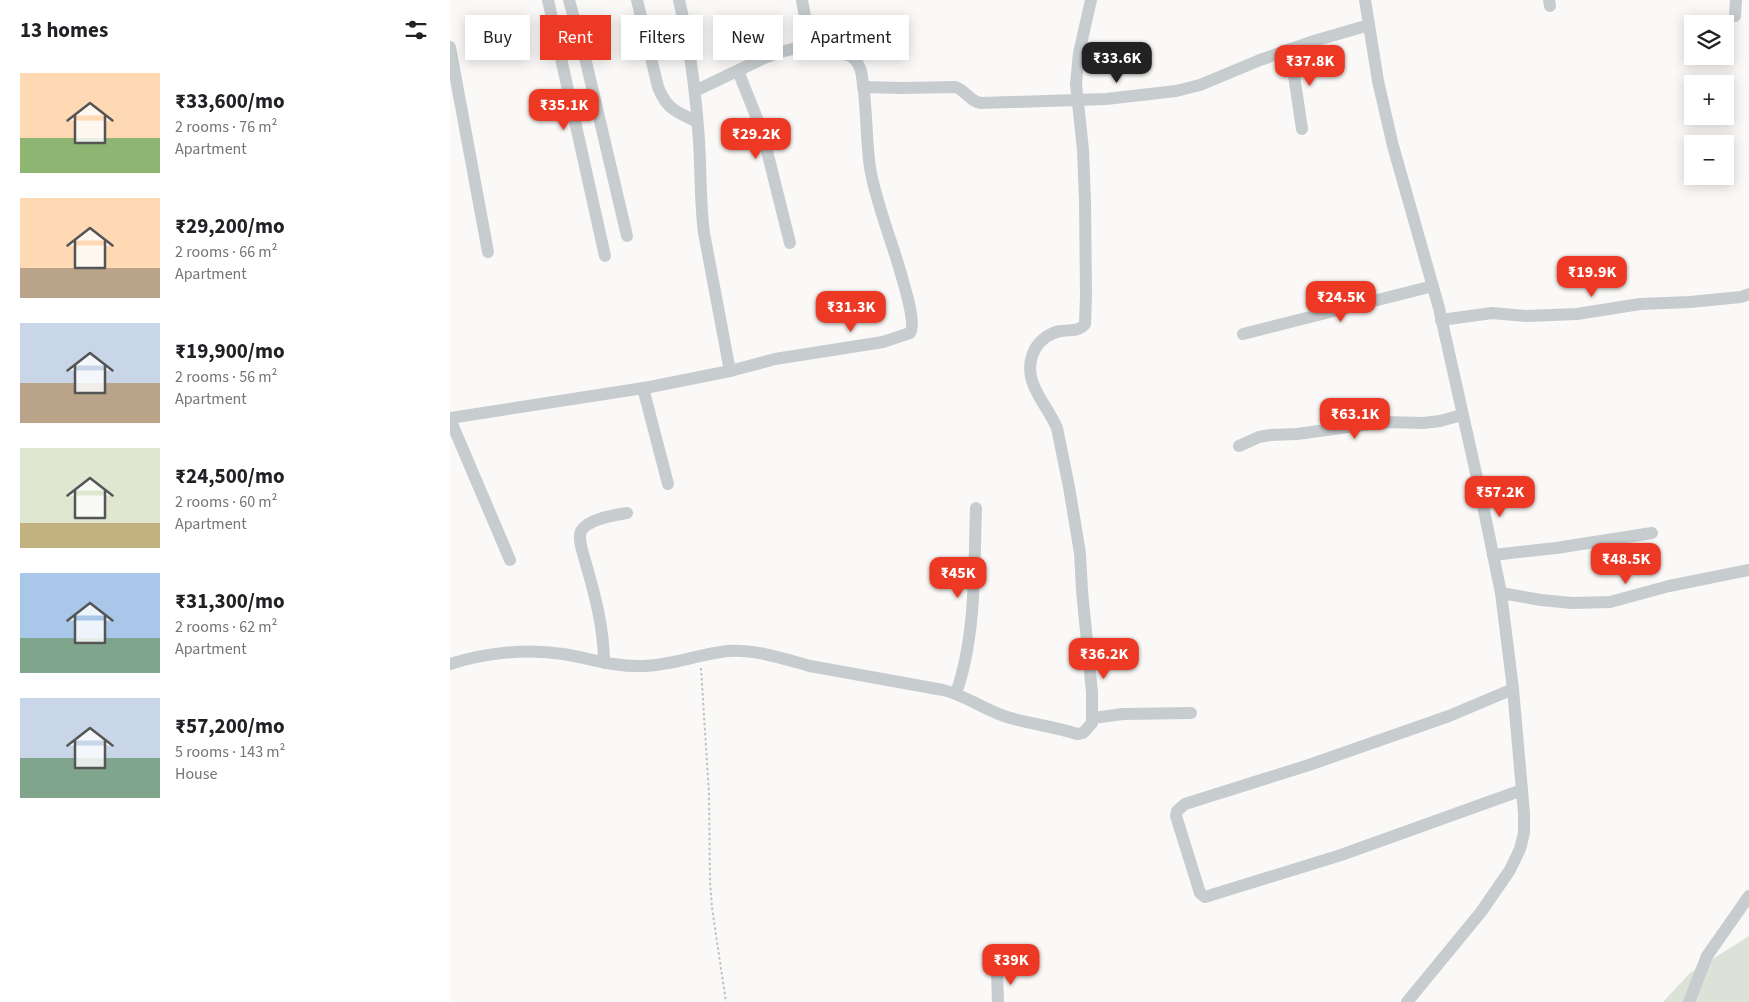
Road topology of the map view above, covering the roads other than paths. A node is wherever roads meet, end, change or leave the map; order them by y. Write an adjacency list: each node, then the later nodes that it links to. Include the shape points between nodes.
1 (548, 0): 25 (street)
2 (569, 0): 22 (street)
3 (636, 0): 20 (street, via 663,99 670,108)
4 (679, 0): 18 (street)
5 (802, 0): 9 (street)
6 (1091, 0): 19 (street, via 1079,52)
7 (1365, 0): 11 (street)
8 (1736, 0): 10 (street)
9 (806, 15)
10 (1735, 16)
11 (1369, 25): 14 (street); 26 (street, via 1389,127)
12 (450, 47): 24 (street)
13 (793, 49): 16 (street)
14 (1290, 49): 19 (street, via 1188,89); 21 (street)
15 (856, 60): 17 (street)
16 (738, 71): 18 (street); 23 (street, via 762,131)
17 (863, 87): 19 (street, via 955,87 978,103); 30 (street, via 874,186 905,289 913,329 883,342 775,359)
18 (694, 91): 20 (street)
19 (1077, 100): 48 (street, via 1085,200 1085,324 1080,329 1054,333 1043,339 1031,358 1030,368 1037,395 1057,428 1069,487 1080,553)
20 (697, 122): 30 (street, via 701,212)
21 (1302, 129)
22 (627, 236)
23 (790, 243)
24 (488, 252)
25 (606, 256)
26 (1433, 286): 28 (street); 29 (street)
27 (1749, 294): 28 (street, via 1690,302 1640,304 1576,314 1526,316 1492,313)
28 (1441, 320): 32 (street)
29 (1243, 334)
30 (730, 371): 31 (street)
31 (643, 388): 33 (street); 35 (street)
32 (1462, 415): 34 (street, via 1423,423 1385,422 1270,435); 39 (street)
33 (450, 418): 40 (street)
34 (1239, 446)
35 (668, 484)
36 (976, 508): 46 (street, via 968,645)
37 (627, 513): 43 (street, via 596,520 581,532 580,540 602,626)
38 (1652, 533): 39 (street)
39 (1493, 555): 42 (street)
40 (510, 560)
41 (1749, 570): 42 (street, via 1610,602 1572,603)
42 (1501, 594): 45 (street)
43 (604, 663): 44 (street, via 541,652 491,654); 46 (street, via 665,665 728,651 745,652)
44 (450, 664)
45 (1513, 689): 49 (street); 49 (street, via 1449,716 1185,804 1176,816 1200,893 1205,897 1341,855)
46 (956, 693): 48 (street, via 994,713 1077,734 1083,734)
47 (1191, 713): 48 (street, via 1122,714)
48 (1093, 718)
49 (1522, 790): 53 (street, via 1524,833 1510,870 1481,912)
50 (1749, 896): 54 (street, via 1707,956)
51 (997, 972): 52 (street)
52 (998, 1002)
53 (1407, 1002)
54 (1689, 1002)

